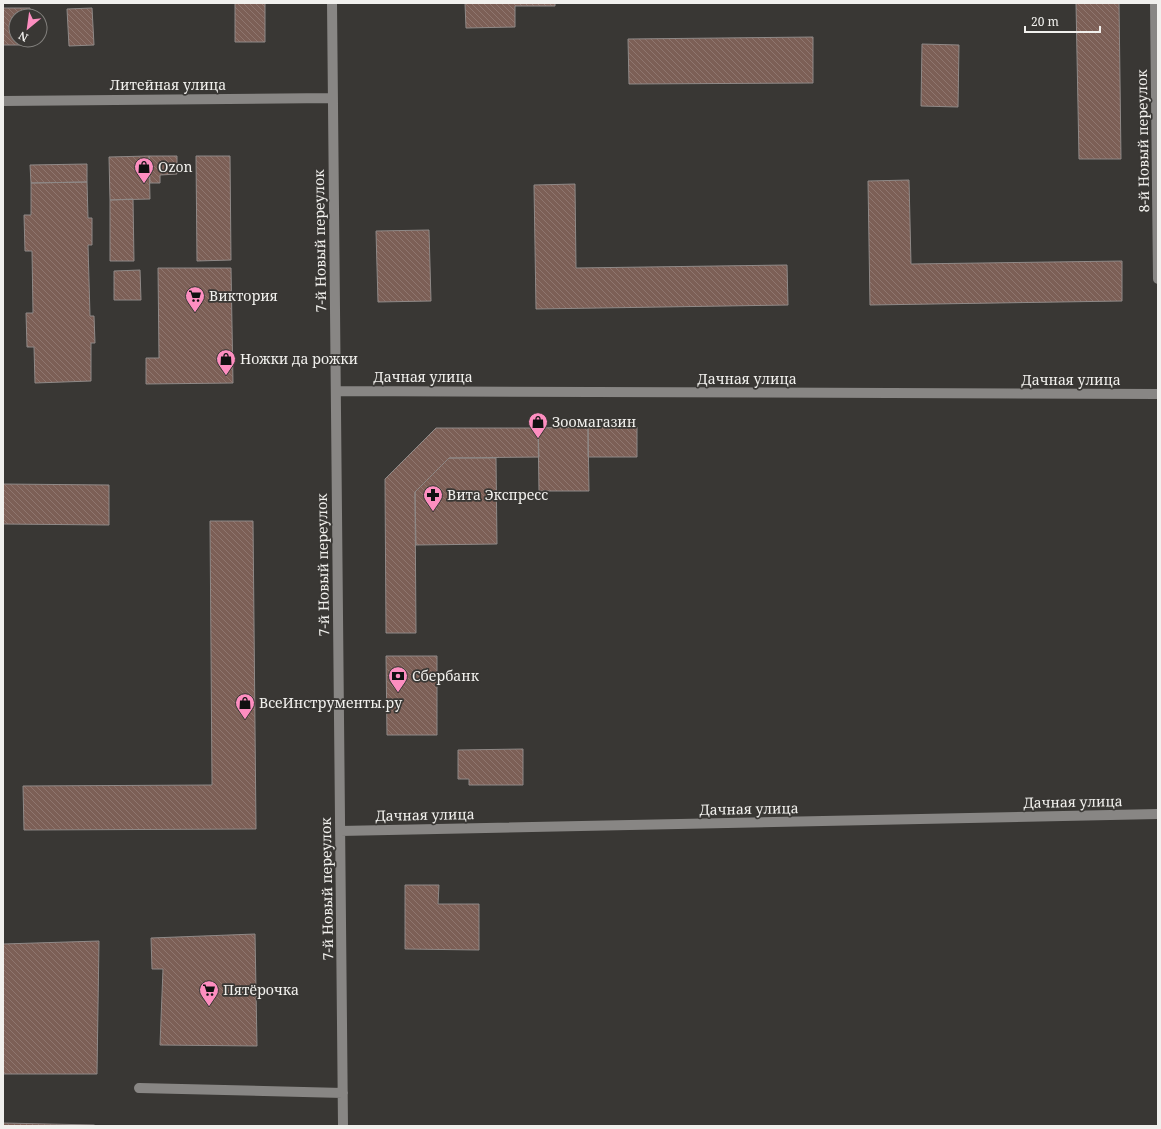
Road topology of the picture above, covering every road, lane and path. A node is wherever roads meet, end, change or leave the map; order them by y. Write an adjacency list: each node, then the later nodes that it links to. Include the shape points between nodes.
1 (332, 3): 4 (street, 7-й Новый переулок)
2 (1155, 3): 3 (street, 8-й Новый переулок)
3 (1157, 79): 6 (street, 8-й Новый переулок)
4 (333, 98): 5 (street, Литейная улица); 7 (street, 7-й Новый переулок)
5 (3, 101)
6 (1158, 279)
7 (336, 391): 8 (street, Дачная улица); 10 (street, 7-й Новый переулок)
8 (1158, 394)
9 (1158, 814): 10 (street, Дачная улица)
10 (340, 831): 12 (street, 7-й Новый переулок)
11 (139, 1088): 12 (street)
12 (343, 1093): 13 (street, 7-й Новый переулок)
13 (343, 1126)

